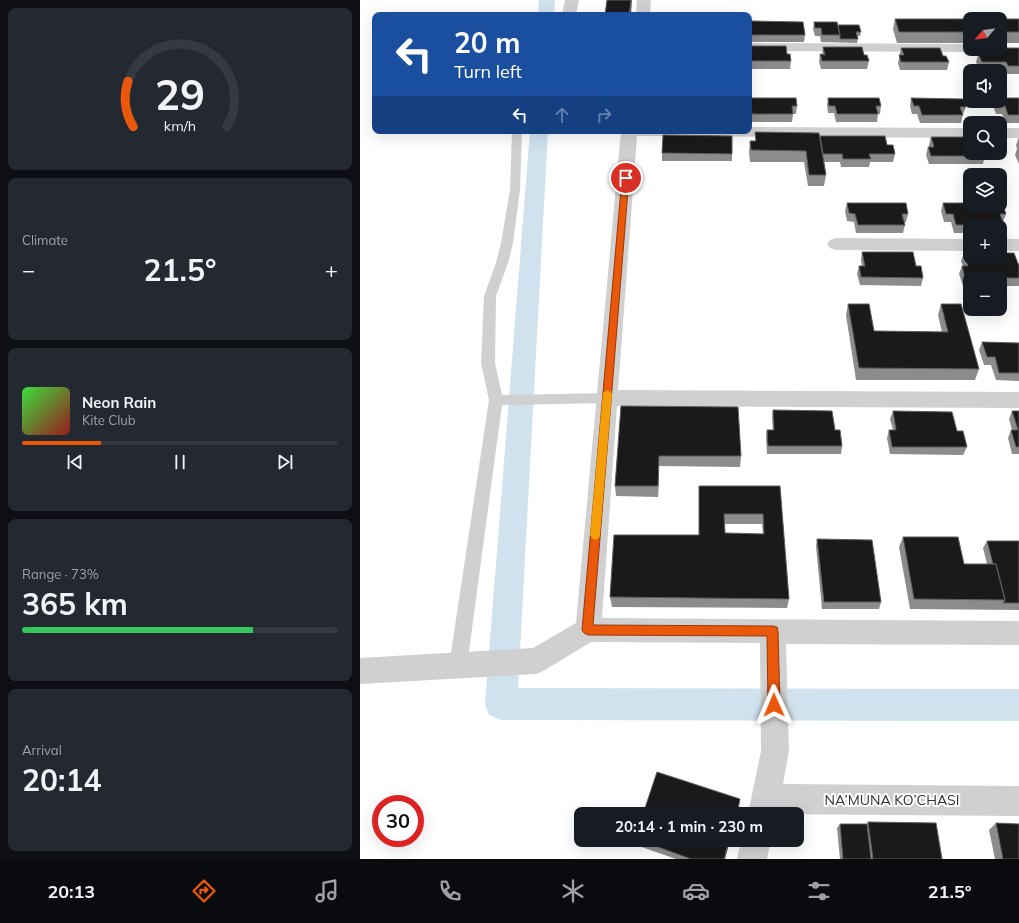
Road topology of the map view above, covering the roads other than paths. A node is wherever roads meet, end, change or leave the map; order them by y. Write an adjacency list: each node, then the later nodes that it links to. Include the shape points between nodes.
1 (572, 0): 3 (street)
2 (644, 0): 4 (street)
3 (570, 12)
4 (643, 12)
5 (752, 47): 6 (street)
6 (963, 48)
7 (752, 132): 8 (street)
8 (963, 133)
9 (1007, 133): 10 (street)
10 (1019, 133)
11 (517, 134): 18 (lane, via 515,190 507,243 490,296 488,363)
12 (629, 134): 17 (street)
13 (836, 244): 14 (street)
14 (963, 245)
15 (1007, 245): 16 (street)
16 (1019, 245)
17 (607, 398): 18 (lane); 19 (street); 20 (street)
18 (496, 400): 23 (lane)
19 (1019, 400)
20 (588, 630): 21 (street); 23 (street, via 536,661)
21 (773, 631): 22 (street); 26 (street, via 775,751)
22 (1019, 633)
23 (458, 666): 24 (street)
24 (360, 671)
25 (1019, 801): 26 (street, NA’MUNA KO’CHASI)
26 (764, 807)
27 (755, 847): 28 (street)
28 (752, 859)

